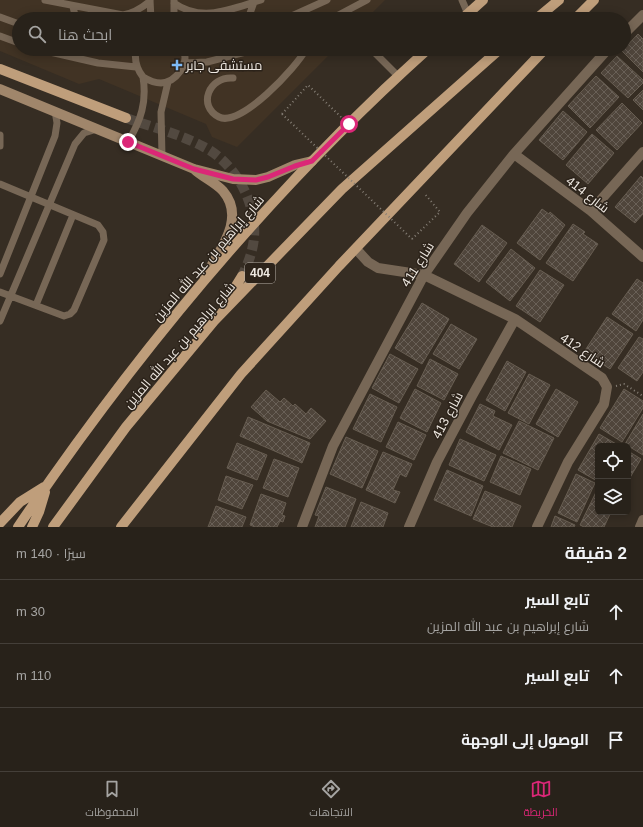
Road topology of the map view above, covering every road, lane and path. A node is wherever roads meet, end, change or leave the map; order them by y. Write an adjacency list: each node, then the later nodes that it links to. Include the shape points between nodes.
1 (45, 0): 11 (lane)
2 (150, 0): 14 (lane); 15 (lane)
3 (327, 0): 20 (lane)
4 (367, 0): 21 (lane)
5 (462, 0): 22 (lane)
6 (483, 0): 23 (main road)
7 (559, 0): 24 (main road)
8 (594, 0): 25 (main road)
9 (174, 1): 16 (lane); 17 (lane)
10 (257, 1): 18 (lane); 19 (lane)
11 (73, 7): 12 (lane); 13 (lane)
12 (74, 12)
13 (104, 12)
14 (135, 12)
15 (151, 12)
16 (174, 12)
17 (190, 12)
18 (215, 12)
19 (252, 12)
20 (300, 12)
21 (344, 12)
22 (464, 12)
23 (470, 12)
24 (544, 12)
25 (582, 12)
26 (643, 16): 29 (street)
27 (0, 17): 28 (lane)
28 (12, 21)
29 (631, 27)
30 (0, 36): 31 (lane)
31 (12, 40)
32 (65, 56): 43 (lane, via 98,64)
33 (134, 56): 43 (lane)
34 (184, 56): 42 (lane)
35 (231, 56): 42 (lane, via 207,62)
36 (303, 56): 47 (lane, via 285,77 244,112 228,120 213,113 207,98 211,87 220,79)
37 (378, 56): 45 (lane)
38 (420, 56): 45 (main road, شارع إبراهيم بن عبد الله المزين / 404)
39 (492, 56): 79 (main road, شارع ابراهيم بن عبد الله المزين / 404, via 342,189)
40 (538, 56): 63 (main road)
41 (602, 56): 58 (street, شارع 411)
42 (184, 63): 48 (lane, via 181,71)
43 (136, 67): 46 (lane)
44 (0, 69): 51 (main road)
45 (398, 76): 52 (main road, شارع إبراهيم بن عبد الله المزين / 404)
46 (143, 77): 48 (lane, via 159,83); 55 (lane, via 143,109)
47 (233, 78)
48 (168, 82): 59 (lane, via 161,112)
49 (0, 89): 50 (street)
50 (54, 111): 53 (street); 64 (lane, via 57,123 55,136)
51 (126, 118)
52 (349, 124): 60 (main road, شارع إبراهيم بن عبد الله المزين / 404); 63 (path, bridge, via 308,86 282,114 412,239 440,212)
53 (97, 129): 55 (street); 65 (lane, via 90,130 79,138)
54 (0, 135): 56 (lane)
55 (128, 142): 59 (street)
56 (0, 146)
57 (643, 152): 66 (street)
58 (514, 154): 66 (street, شارع 414); 71 (street, شارع 411, via 466,213)
59 (162, 156): 61 (street)
60 (312, 161): 61 (street, via 256,180 233,179); 73 (main road, شارع إبراهيم بن عبد الله المزين / 404)
61 (194, 169): 73 (street, via 222,190 232,214 229,235)
62 (0, 184): 64 (lane)
63 (416, 185): 68 (main road)
64 (31, 197): 65 (lane); 70 (lane)
65 (49, 204): 67 (lane); 75 (lane)
66 (590, 211): 69 (street, شارع 414)
67 (73, 215): 76 (lane); 76 (lane, via 98,226 103,232 104,240 70,314 64,316)
68 (356, 249): 71 (street, شارع 412, via 378,268); 88 (main road, via 241,374)
69 (643, 257)
70 (0, 274)
71 (424, 275): 77 (street, شارع 412); 89 (street, شارع 411, via 333,446)
72 (242, 276): 79 (main road)
73 (202, 282): 82 (main road, شارع إبراهيم بن عبد الله المزين / 404)
74 (0, 292): 75 (lane)
75 (10, 296): 76 (lane); 78 (lane)
76 (36, 306)
77 (515, 319): 80 (street, شارع 412, via 602,378); 90 (street, شارع 413, via 441,455)
78 (0, 321)
79 (214, 321): 87 (main road, شارع ابراهيم بن عبد الله المزين / 404, via 126,427)
80 (607, 388): 81 (path, via 624,384); 91 (street, شارع 412, via 604,404 568,462)
81 (643, 396)
82 (46, 486): 84 (main road, via 20,502); 85 (main road, 404); 86 (main road)
83 (643, 520): 92 (street)
84 (0, 523)
85 (18, 527)
86 (32, 527)
87 (53, 527)
88 (121, 527)
89 (302, 527)
90 (409, 527)
91 (537, 527)
92 (640, 527)

